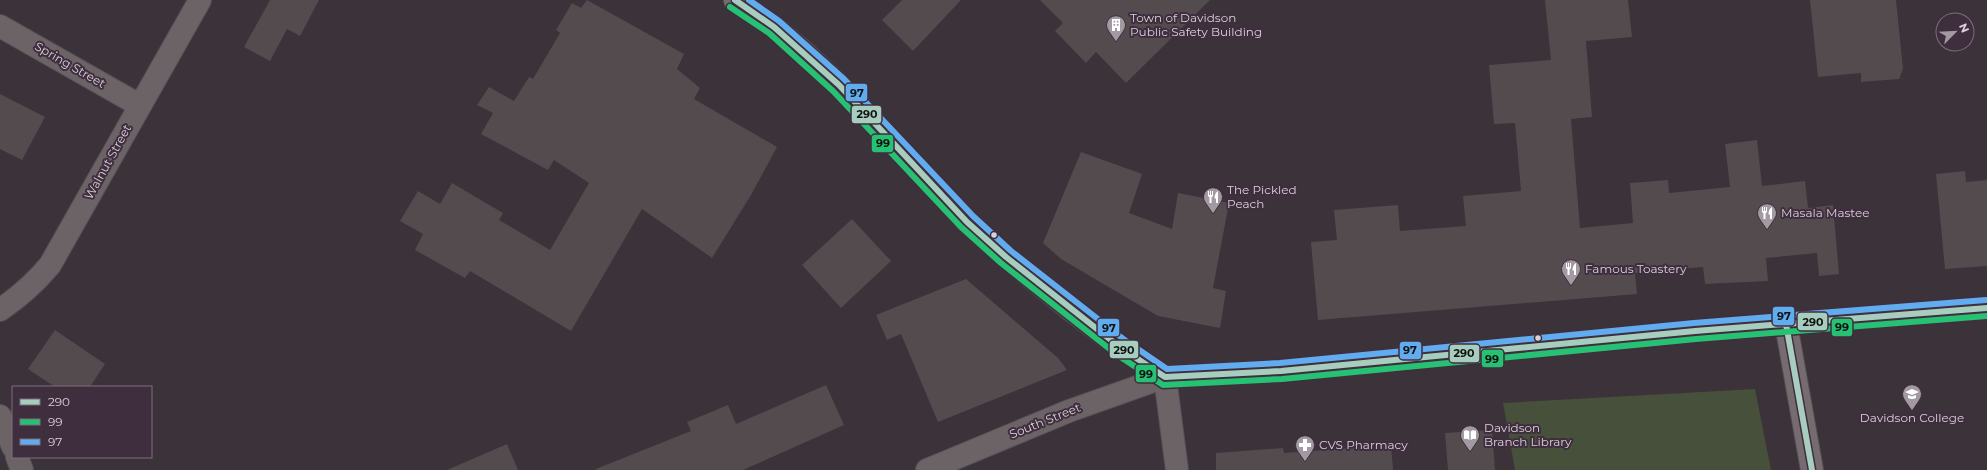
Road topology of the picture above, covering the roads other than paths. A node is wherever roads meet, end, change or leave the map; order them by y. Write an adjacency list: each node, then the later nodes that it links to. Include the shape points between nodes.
1 (200, 0): 4 (street, Walnut Street)
2 (735, 0): 8 (main road, via 774,27 839,85 967,222 1006,257 1120,348)
3 (0, 26): 4 (street, Spring Street)
4 (139, 105): 6 (street, Walnut Street, via 50,265 36,282)
5 (1987, 308): 7 (main road)
6 (0, 310)
7 (1786, 324): 8 (main road, via 1280,371); 15 (main road)
8 (1165, 377): 13 (street, South Street, via 1069,411); 14 (street)
9 (0, 416): 10 (street)
10 (12, 446)
11 (17, 458): 12 (street)
12 (22, 470)
13 (927, 470)
14 (1177, 470)
15 (1812, 470)

